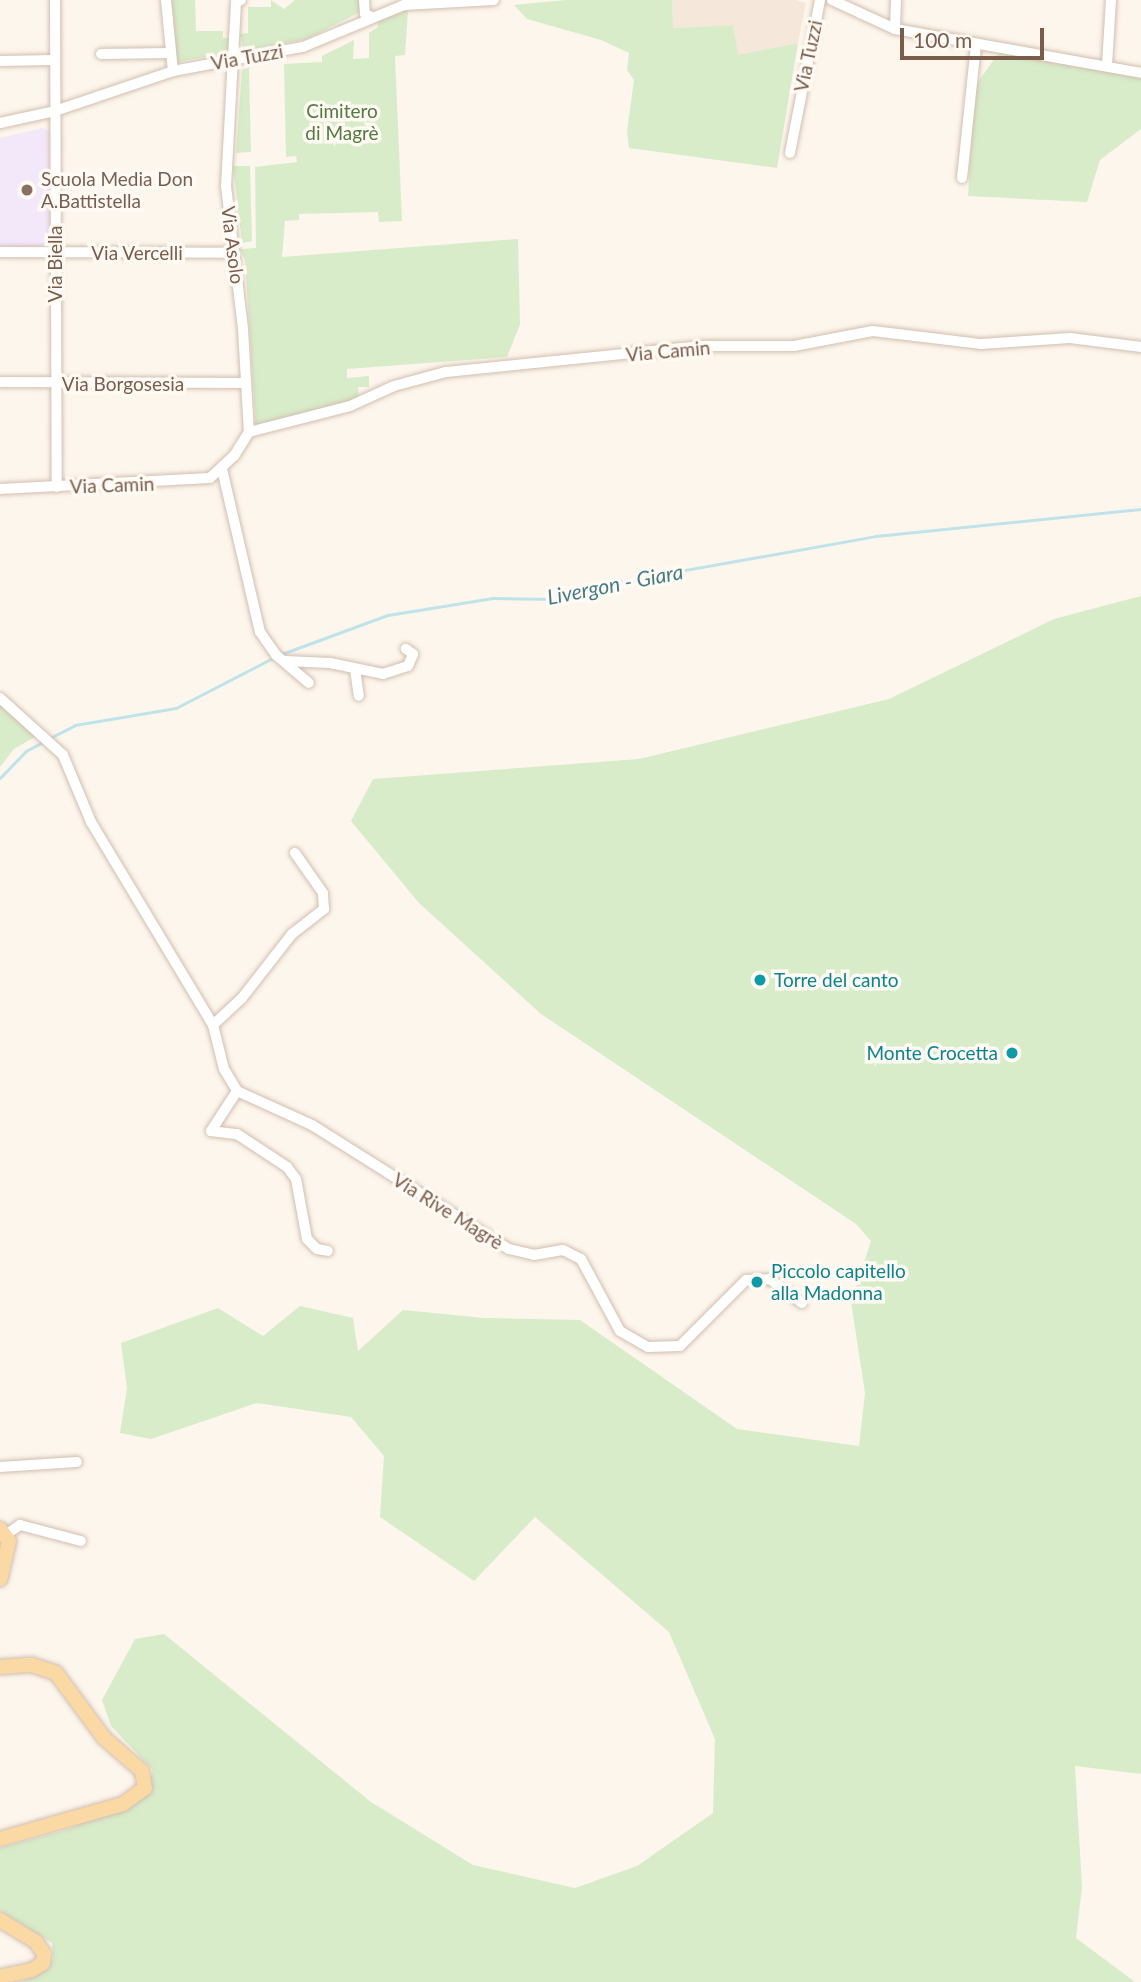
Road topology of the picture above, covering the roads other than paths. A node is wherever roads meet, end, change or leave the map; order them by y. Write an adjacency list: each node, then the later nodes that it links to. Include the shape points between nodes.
1 (55, 0): 16 (street, Via Biella)
2 (166, 0): 13 (street)
3 (241, 0): 15 (street, Via Asolo, via 236,2)
4 (364, 0): 10 (street, via 365,14)
5 (487, 0): 10 (street, Via Tuzzi, via 412,4)
6 (820, 0): 23 (street, Via Tuzzi)
7 (832, 0): 11 (street, Via Tuzzi)
8 (896, 0): 11 (street)
9 (1111, 0): 18 (street)
10 (373, 17): 15 (street, Via Tuzzi, via 303,47)
11 (895, 29): 12 (street, Via Tuzzi)
12 (976, 44): 18 (street, Via Tuzzi); 24 (street)
13 (170, 53): 14 (street); 19 (street)
14 (101, 54)
15 (236, 59): 19 (street, Via Tuzzi); 26 (street, Via Asolo, via 226,161)
16 (54, 60): 17 (street); 21 (street, Via Biella)
17 (0, 61)
18 (1107, 65): 20 (street, Via Tuzzi)
19 (173, 71): 21 (street, Via Tuzzi)
20 (1141, 73)
21 (55, 111): 22 (street, Via Tuzzi); 27 (street, Via Biella)
22 (0, 123)
23 (790, 153)
24 (961, 178)
25 (0, 253): 27 (street, Via Vercelli)
26 (233, 253): 27 (street, Via Vercelli); 30 (street, Via Asolo)
27 (55, 254): 31 (street, Via Biella)
28 (1141, 346): 32 (street, Via Camin, via 1070,338 981,344 873,331 774,348 701,346 419,377 350,406)
29 (0, 382): 31 (street, Via Borgosesia)
30 (246, 383): 31 (street, Via Borgosesia); 32 (street, Via Asolo)
31 (54, 384): 34 (street, Via Biella)
32 (249, 432): 33 (street)
33 (222, 469): 34 (street, Via Camin, via 210,478 172,483); 37 (street, via 239,527 254,611 266,643)
34 (57, 487): 35 (street, Via Camin)
35 (0, 489)
36 (406, 649): 38 (street, via 413,659 403,670 383,674)
37 (282, 660): 38 (street); 39 (street)
38 (355, 669): 40 (street)
39 (309, 683)
40 (359, 696)
41 (0, 698): 43 (street, via 55,748 113,862)
42 (295, 853): 43 (street, via 323,893 324,909 292,934 242,998)
43 (213, 1025): 44 (street, via 224,1069)
44 (237, 1091): 45 (street, via 211,1131 237,1134 287,1167 296,1179 307,1239 317,1249); 46 (street, Via Rive Magrè, via 312,1125 509,1249 534,1255 563,1250 581,1259 620,1331 648,1347 680,1346 746,1280 770,1279)
45 (328, 1251)
46 (803, 1303)
47 (77, 1462): 48 (street)
48 (0, 1468)
49 (3, 1531): 50 (street, via 20,1525); 51 (main road, via 9,1541)
50 (81, 1541)
51 (0, 1579)
52 (0, 1667): 53 (main road, via 32,1665 56,1672 104,1738 142,1771 145,1788 123,1804)
53 (0, 1839)
54 (0, 1920): 55 (main road, via 36,1942 44,1954 43,1963 32,1970)
55 (0, 1978)

